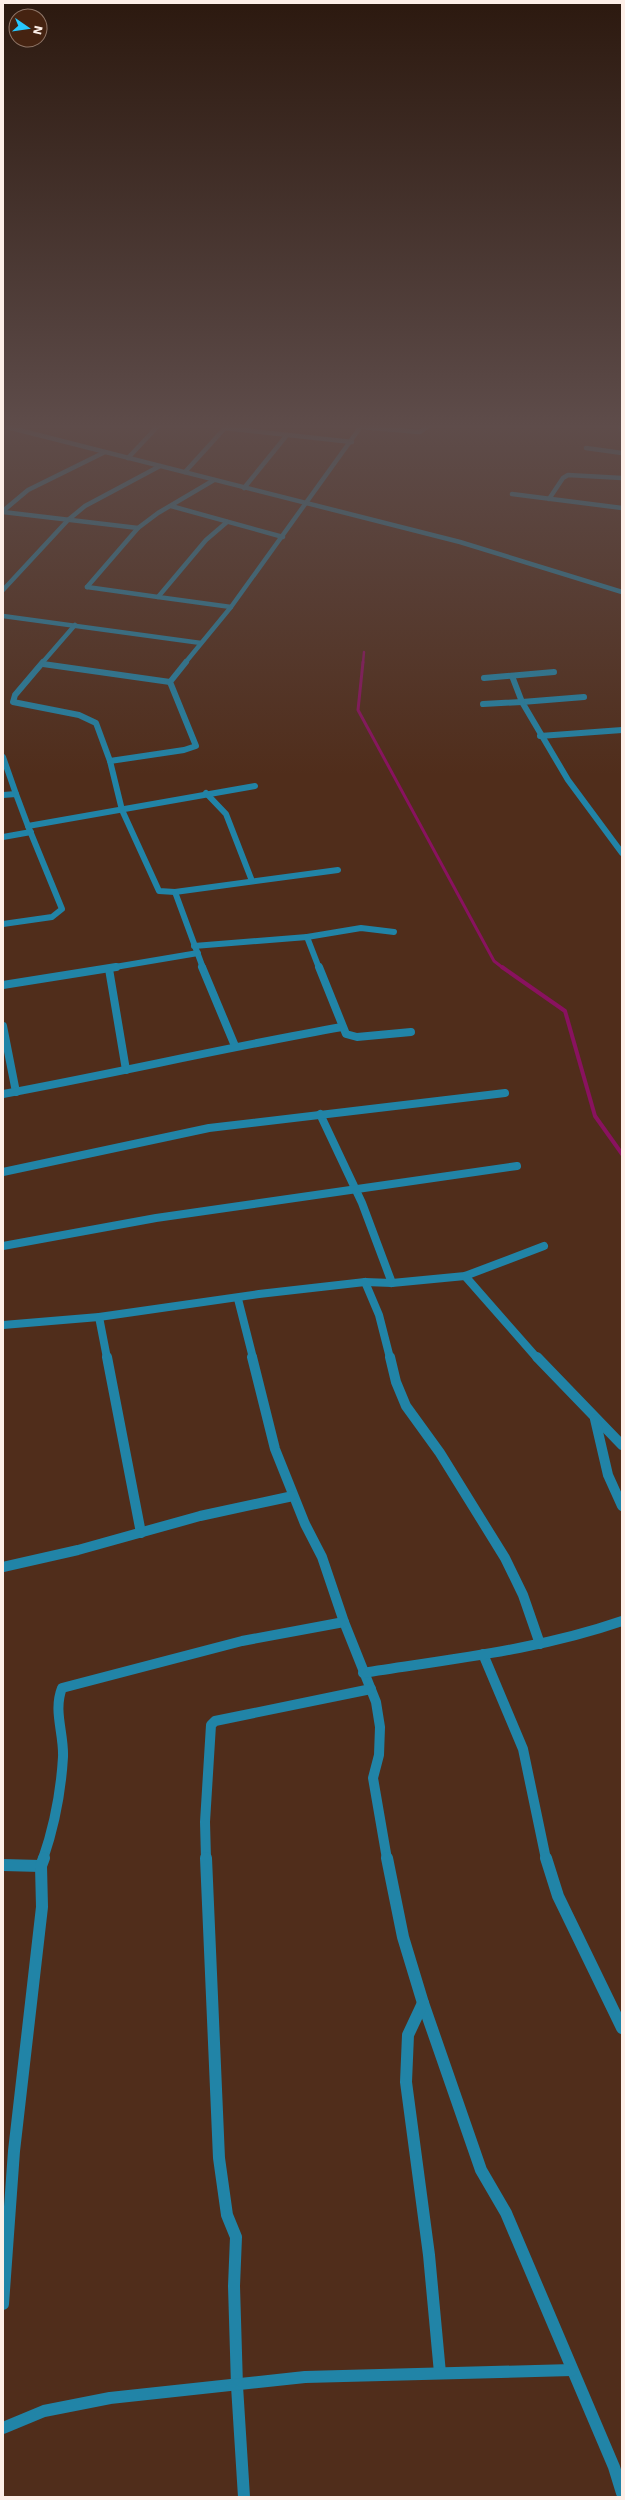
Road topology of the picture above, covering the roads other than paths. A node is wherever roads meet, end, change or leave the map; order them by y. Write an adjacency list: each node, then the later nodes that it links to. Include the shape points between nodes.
1 (48, 542): 6 (street)
2 (126, 542): 8 (street, via 87,587)
3 (205, 542): 8 (street)
4 (279, 542): 9 (street)
5 (459, 542): 7 (street)
6 (3, 590)
7 (622, 592)
8 (158, 597): 9 (street)
9 (230, 607): 12 (street)
10 (3, 616): 11 (street)
11 (75, 625): 12 (street); 13 (street)
12 (201, 643): 17 (street)
13 (43, 664): 17 (street); 24 (street, via 15,695 13,702 92,719 99,727)
14 (554, 672): 15 (street)
15 (512, 676): 16 (street); 19 (street)
16 (484, 678)
17 (170, 682): 24 (street, via 196,746)
18 (584, 697): 19 (street)
19 (522, 702): 20 (street); 22 (street)
20 (483, 704)
21 (622, 730): 22 (street)
22 (540, 736): 32 (street, via 573,788)
23 (3, 757): 27 (street)
24 (110, 761): 29 (street)
25 (255, 786): 26 (street)
26 (206, 793): 29 (street); 34 (street, via 226,814)
27 (16, 794): 28 (street); 30 (street)
28 (3, 795)
29 (122, 810): 30 (street); 35 (street, via 157,889 161,892)
30 (30, 829): 31 (street); 36 (street, via 62,909 52,917)
31 (3, 837)
32 (622, 853)
33 (338, 870): 34 (street)
34 (252, 881): 35 (street)
35 (175, 892): 39 (street)
36 (3, 924)
37 (394, 932): 38 (street, via 374,927 358,927)
38 (307, 937): 39 (street); 44 (street)
39 (194, 946): 40 (street)
40 (198, 953): 41 (street); 46 (street)
41 (109, 969): 42 (street, via 68,972); 47 (street)
42 (3, 985)
43 (3, 1026): 48 (street)
44 (342, 1027): 45 (street, via 346,1034 353,1037); 46 (street)
45 (411, 1032)
46 (235, 1046): 47 (street)
47 (126, 1070): 48 (street)
48 (16, 1092): 50 (street)
49 (505, 1093): 51 (street)
50 (3, 1094)
51 (320, 1114): 53 (street, via 209,1128); 54 (street)
52 (517, 1166): 54 (street)
53 (3, 1172)
54 (354, 1188): 55 (street, via 156,1218); 59 (street, via 380,1246)
55 (3, 1246)
56 (544, 1246): 57 (street)
57 (465, 1276): 59 (street); 63 (street)
58 (365, 1282): 59 (street); 60 (street, via 259,1294); 71 (street, via 379,1315 396,1382 406,1406 440,1453 505,1558 524,1595)
59 (392, 1283)
60 (238, 1299): 61 (street); 65 (street, via 267,1422)
61 (99, 1318): 62 (street); 67 (street)
62 (3, 1325)
63 (595, 1418): 64 (street); 66 (street, via 610,1479)
64 (622, 1445)
65 (293, 1496): 67 (street, via 200,1516); 70 (street, via 322,1558)
66 (622, 1506)
67 (141, 1533): 68 (street)
68 (3, 1567)
69 (622, 1621): 71 (street, via 592,1632)
70 (344, 1622): 73 (street); 76 (street, via 242,1641 62,1688 57,1700 63,1756 52,1834)
71 (540, 1644): 72 (street)
72 (483, 1654): 73 (street); 78 (street, via 523,1748 546,1860 558,1896)
73 (363, 1673): 74 (street)
74 (371, 1689): 77 (street, via 380,1727 379,1755 373,1778 377,1810 403,1937); 82 (street, via 215,1721 211,1725 205,1822 208,1941 219,2158 227,2215 236,2237 237,2249 234,2286)
75 (3, 1865): 76 (street)
76 (41, 1866): 79 (street, via 42,1907 14,2151)
77 (423, 2003): 80 (street, via 481,2170 506,2213); 81 (street, via 408,2035 406,2082 429,2255)
78 (622, 2028)
79 (3, 2304)
80 (572, 2370): 81 (street); 84 (street, via 614,2467)
81 (440, 2373): 82 (street, via 305,2377)
82 (237, 2386): 83 (street, via 110,2398 44,2412); 85 (street)
83 (3, 2428)
84 (622, 2492)
85 (244, 2497)

